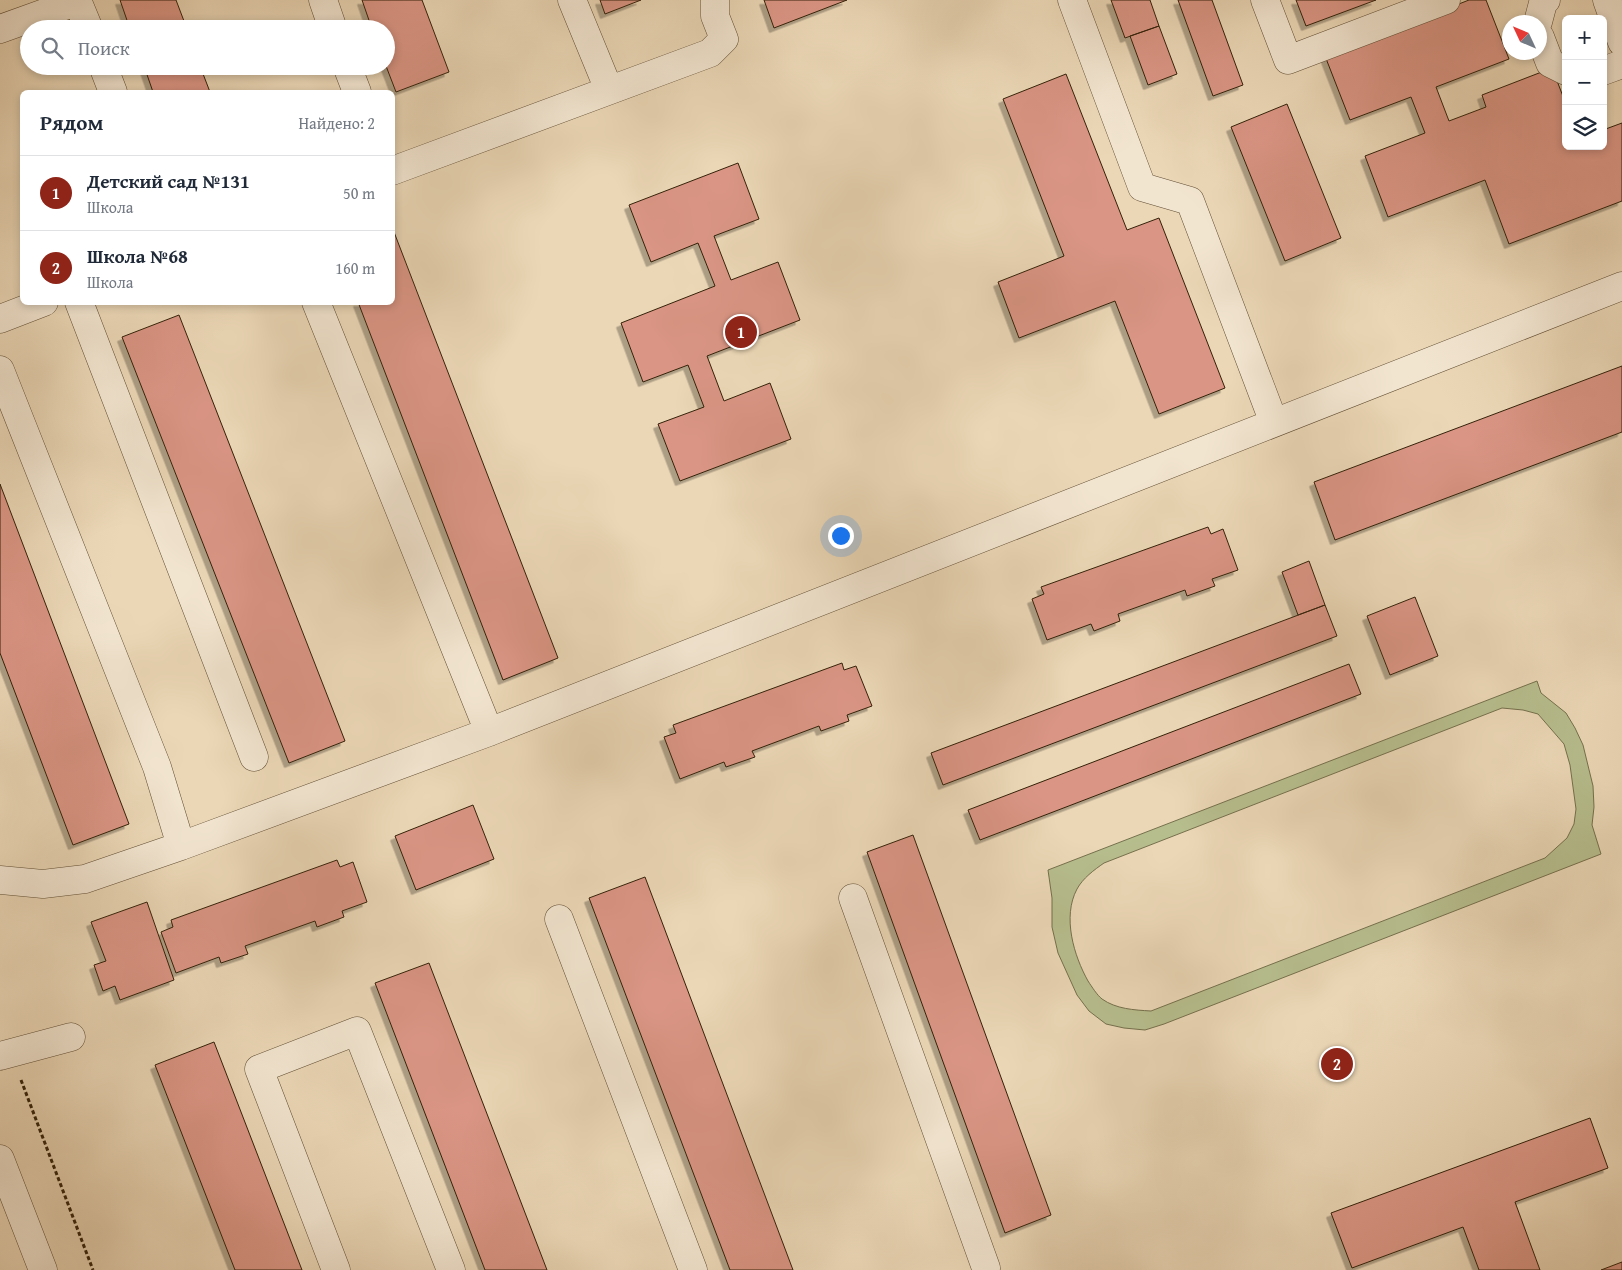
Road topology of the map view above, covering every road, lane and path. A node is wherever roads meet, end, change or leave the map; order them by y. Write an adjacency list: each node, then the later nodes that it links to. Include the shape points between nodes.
1 (78, 0): 9 (street); 10 (street)
2 (323, 0): 11 (street)
3 (572, 0): 23 (street)
4 (715, 0): 23 (street, via 715,16 724,39 710,53)
5 (1072, 0): 31 (street, via 1142,188 1190,201)
6 (1265, 0): 7 (street, via 1288,60)
7 (1446, 0)
8 (1607, 0): 14 (street)
9 (24, 20)
10 (86, 20)
11 (330, 20)
12 (20, 22): 13 (street)
13 (0, 29)
14 (1622, 42)
15 (1547, 55): 17 (street, via 1550,63)
16 (1622, 64): 18 (street)
17 (1562, 69)
18 (1607, 70)
19 (106, 75): 21 (street)
20 (350, 75): 22 (street)
21 (112, 90)
22 (356, 90)
23 (609, 90): 24 (street)
24 (395, 170)
25 (1622, 286): 31 (street)
26 (36, 305): 29 (street)
27 (80, 305): 33 (street)
28 (317, 305): 32 (street)
29 (0, 319)
30 (0, 370): 34 (street, via 157,767)
31 (1274, 423): 32 (street)
32 (489, 732): 34 (street)
33 (254, 757)
34 (181, 846): 35 (street, via 85,879 43,884)
35 (0, 880)
36 (853, 898): 41 (street)
37 (559, 919): 46 (street)
38 (71, 1036): 39 (street)
39 (5, 1055): 43 (path)
40 (0, 1159): 42 (street)
41 (984, 1269)
42 (43, 1270)
43 (93, 1270)
44 (336, 1270): 45 (street, via 259,1069 357,1031)
45 (451, 1270)
46 (693, 1270)

